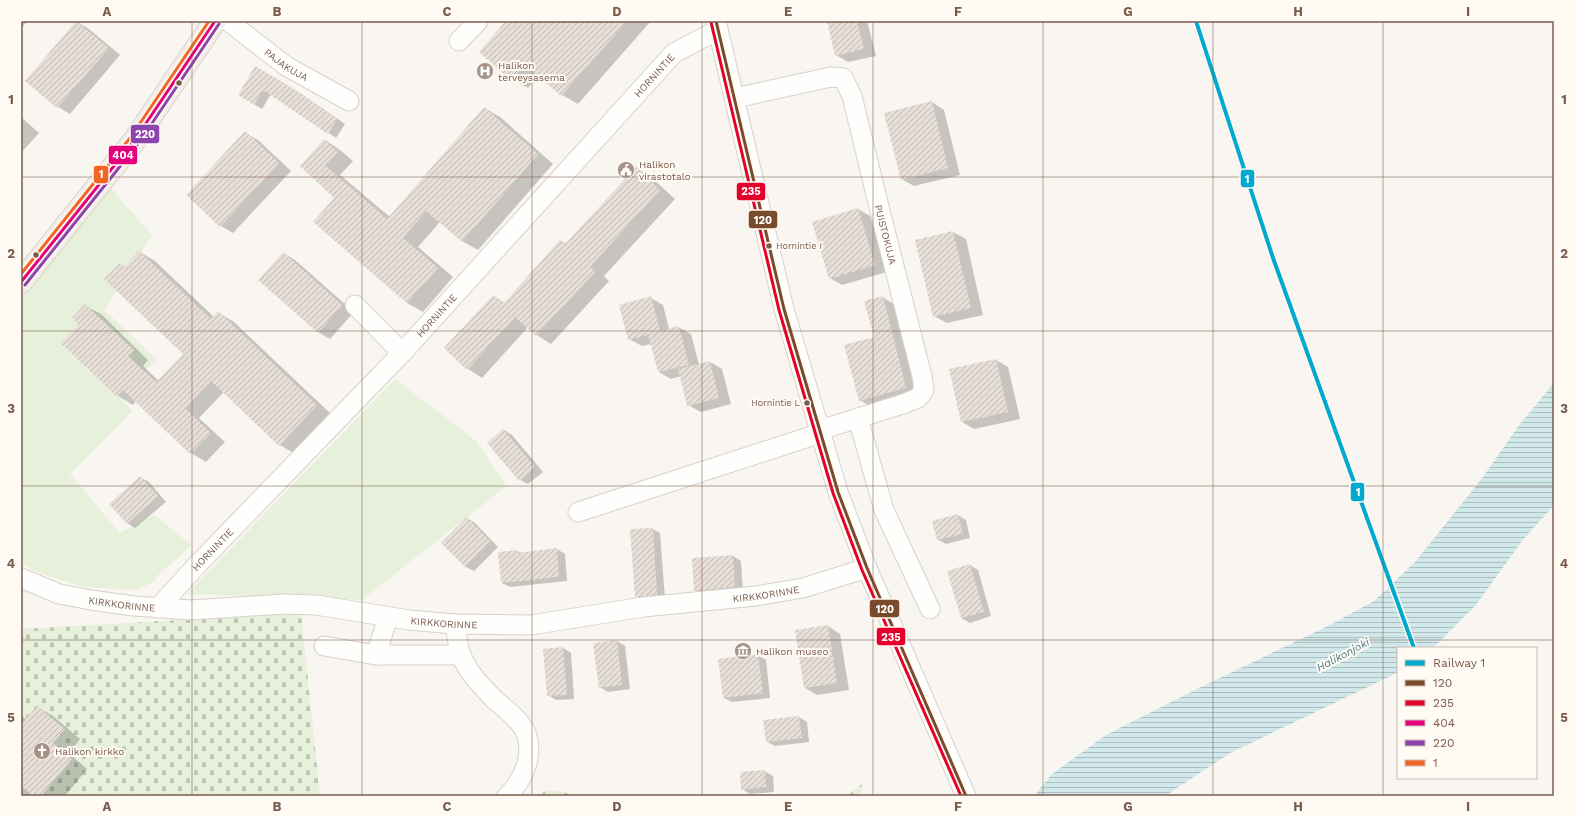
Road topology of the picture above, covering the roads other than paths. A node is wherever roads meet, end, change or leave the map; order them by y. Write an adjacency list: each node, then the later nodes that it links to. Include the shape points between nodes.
1 (215, 21): 8 (main road, via 134,141)
2 (228, 21): 7 (street, PAJAKUJA, via 286,66)
3 (478, 21): 5 (street)
4 (717, 26): 6 (street); 10 (street, HORNINTIE, via 674,53)
5 (459, 41)
6 (735, 98): 11 (street, PUISTOKUJA, via 831,77 843,78 852,96 924,390 918,398); 12 (street, via 784,309)
7 (349, 102)
8 (21, 282)
9 (355, 305): 10 (street)
10 (402, 353): 16 (street, HORNINTIE)
11 (858, 418): 12 (street, PUISTOKUJA); 17 (street, via 884,510)
12 (820, 432): 13 (street, PUISTOKUJA); 14 (street, via 838,492)
13 (578, 512)
14 (867, 568): 19 (street, KIRKKORINNE, via 803,588 756,596 643,607 531,625); 24 (street)
15 (21, 578): 16 (street, KIRKKORINNE, via 59,594)
16 (158, 608): 18 (street, KIRKKORINNE, via 192,610 284,604 310,605)
17 (930, 609)
18 (388, 617): 19 (street, KIRKKORINNE); 21 (street)
19 (455, 624): 22 (street)
20 (324, 646): 21 (street)
21 (376, 655): 22 (street)
22 (460, 655): 23 (street, via 477,681 516,717 526,732 529,748 526,766 517,785)
23 (506, 796)
24 (966, 796)

